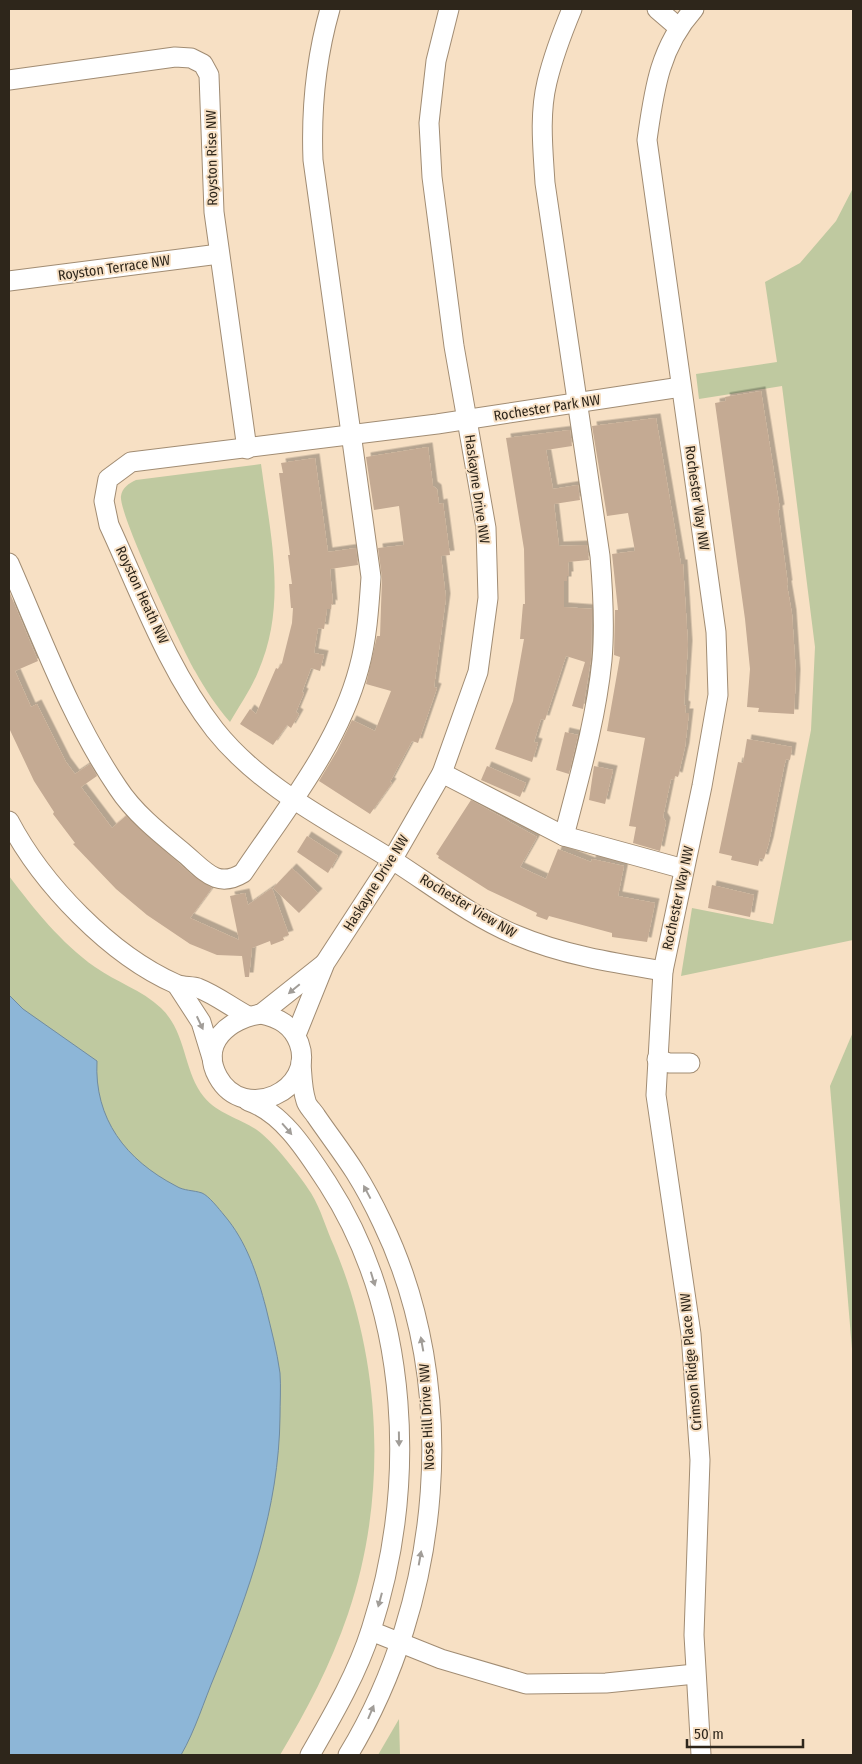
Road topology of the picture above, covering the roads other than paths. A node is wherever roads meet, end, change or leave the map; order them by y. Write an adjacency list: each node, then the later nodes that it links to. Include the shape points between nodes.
1 (330, 9): 13 (street, via 320,49 312,124 313,160)
2 (449, 9): 12 (street, Haskayne Drive NW, via 436,61 429,123 430,150 454,346)
3 (572, 9): 11 (street, via 546,84 542,129 545,183)
4 (657, 9): 6 (street)
5 (694, 9): 6 (street, Rochester Way NW)
6 (678, 27): 10 (street, Rochester Way NW, via 656,80 647,140)
7 (9, 80): 8 (street, Royston Rise NW, via 175,57 190,58 203,64 209,75 212,98 211,173)
8 (219, 254): 9 (street, Royston Terrace NW); 14 (street, Royston Rise NW)
9 (9, 281)
10 (681, 387): 11 (street, Rochester Park NW); 21 (street, Rochester Way NW, via 716,632 718,695)
11 (577, 403): 12 (street, Rochester Park NW); 19 (street, via 600,556 604,606 602,660 594,719)
12 (467, 420): 13 (street, Rochester Park NW); 16 (street, Haskayne Drive NW, via 486,528 488,598 478,672)
13 (352, 435): 14 (street, Royston Heath NW); 17 (street, via 371,577 368,617 359,668 340,718)
14 (247, 449): 17 (street, Royston Heath NW, via 131,462 108,479 104,501 109,525 179,676 215,730 247,764)
15 (9, 563): 17 (street, via 74,712 118,789 152,826 202,869 221,880 233,879 243,873)
16 (442, 772): 19 (street); 20 (street, Haskayne Drive NW)
17 (293, 799): 20 (street, Royston Heath NW)
18 (9, 821): 24 (street, via 44,874 75,910 110,942)
19 (564, 836): 21 (street)
20 (392, 860): 22 (street, Haskayne Drive NW); 23 (street, Rochester View NW, via 516,935 567,953)
21 (684, 869): 23 (street, Rochester Way NW)
22 (325, 963): 25 (street, Haskayne Drive NW, one-way to 25); 26 (street, Haskayne Drive NW)
23 (663, 971): 27 (street, Crimson Ridge Place NW)
24 (177, 985): 25 (street, via 196,988); 30 (street, one-way to 30, via 200,1022)
25 (255, 1015): 26 (street, via 275,1017 287,1024); 30 (street, via 221,1033 214,1049)
26 (296, 1036): 28 (street, via 301,1049)
27 (657, 1059): 29 (street, via 669,1063); 34 (street, Crimson Ridge Place NW, via 656,1095 691,1334 700,1460)
28 (301, 1063): 31 (street, via 287,1088 276,1095); 33 (street, Nose Hill Drive NW, one-way to 28, via 417,1578 430,1482 428,1388 422,1341 398,1258 356,1172 306,1102)
29 (690, 1063)
30 (214, 1065): 31 (street, via 224,1086)
31 (248, 1101): 32 (street, Nose Hill Drive NW, one-way to 32, via 262,1107 284,1126 336,1197 364,1255 385,1323 398,1413 397,1502 389,1562)
32 (371, 1631): 33 (street); 35 (street, Nose Hill Drive NW, via 342,1701)
33 (400, 1642): 34 (street, via 441,1659 526,1684 597,1684); 36 (street, Nose Hill Drive NW, one-way to 33, via 363,1730)
34 (695, 1674): 37 (street, Crimson Ridge Place NW)
35 (310, 1755)
36 (348, 1755)
37 (701, 1755)

